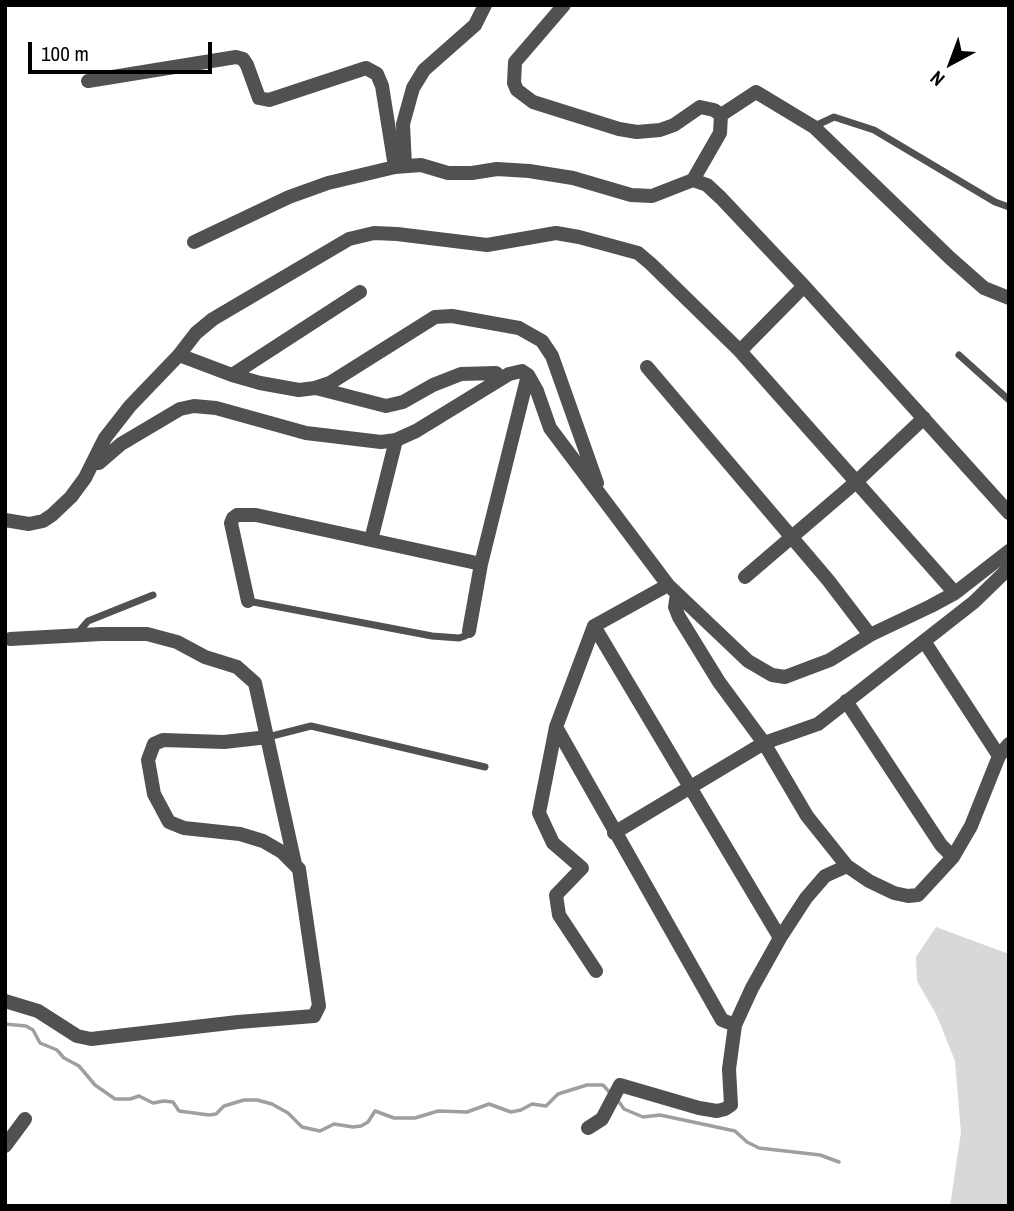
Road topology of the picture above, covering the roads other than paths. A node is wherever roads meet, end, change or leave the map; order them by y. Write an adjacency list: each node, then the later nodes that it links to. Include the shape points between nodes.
1 (485, 5): 6 (street, via 475,25 424,70 413,88 402,124)
2 (564, 5): 4 (street, via 515,62 514,83 522,96 637,132 667,128 700,107)
3 (88, 81): 6 (street, via 236,57 247,65 259,98 269,100 366,68 377,74 382,86)
4 (720, 115): 5 (street, via 756,92); 7 (street, via 720,133)
5 (814, 127): 8 (lane, via 834,117 874,130); 12 (street, via 984,288)
6 (400, 166): 7 (street, via 421,165 448,173 529,171 631,195 652,195); 9 (street, via 289,197)
7 (693, 180): 10 (street, via 714,192)
8 (1009, 207)
9 (194, 242)
10 (804, 286): 13 (street); 22 (street)
11 (360, 292): 18 (street)
12 (1009, 298)
13 (740, 351): 14 (street, via 638,253 556,233 486,245 374,233 349,239 213,319); 25 (street)
14 (179, 355): 18 (street); 24 (street, via 130,406)
15 (959, 355): 21 (lane)
16 (647, 367): 29 (street)
17 (528, 375): 19 (street, via 522,371); 26 (street, via 550,428); 32 (street)
18 (232, 376): 20 (street, via 299,390)
19 (501, 378): 20 (street, via 496,373 461,374 386,406); 23 (street)
20 (315, 388): 26 (street, via 435,317 519,328 542,341 552,356)
21 (1009, 400)
22 (924, 418): 25 (street); 27 (street)
23 (397, 440): 24 (street, via 306,433 194,405 121,444 99,463); 30 (street)
24 (93, 462): 28 (street, via 71,497 43,521)
25 (856, 482): 29 (street); 36 (street)
26 (604, 501): 35 (street)
27 (1009, 513)
28 (5, 520)
29 (793, 539): 34 (street); 42 (street)
30 (371, 540): 32 (street); 38 (street, via 237,515 231,523)
31 (1008, 554): 36 (street)
32 (481, 565): 40 (street)
33 (1009, 568): 44 (street)
34 (745, 577)
35 (672, 589): 39 (street); 42 (street, via 735,649 772,676 785,677 831,660); 48 (street, via 679,617)
36 (955, 593): 42 (street)
37 (153, 595): 41 (lane, via 88,621)
38 (248, 601): 40 (lane, via 432,636 459,638)
39 (594, 626): 46 (street); 52 (street)
40 (469, 631)
41 (76, 635): 43 (street); 47 (street, via 147,634 237,667 255,683)
42 (870, 635)
43 (10, 639)
44 (924, 641): 45 (street); 50 (street)
45 (846, 701): 48 (street, via 818,724); 54 (street, via 941,845)
46 (555, 727): 53 (street); 58 (street, via 539,813 553,843 582,868 556,895 559,915)
47 (268, 737): 51 (lane, via 311,726); 55 (street); 55 (street, via 154,744 148,760 154,794 169,822 263,841)
48 (764, 743): 52 (street); 56 (street, via 807,816)
49 (1009, 744): 50 (street)
50 (999, 756): 54 (street, via 971,826)
51 (485, 768)
52 (688, 787): 53 (street); 57 (street)
53 (614, 833): 60 (street, via 722,1020)
54 (953, 856): 56 (street, via 925,889 908,896)
55 (295, 866): 59 (street, via 317,979 319,1006 314,1016 91,1039 77,1036 38,1011)
56 (846, 866): 57 (street, via 825,876)
57 (780, 939): 60 (street)
58 (596, 971)
59 (5, 1001)
60 (735, 1025): 62 (street, via 729,1069 732,1100 725,1109 699,1108 620,1085 602,1119)
61 (25, 1119): 63 (street)
62 (588, 1128)
63 (5, 1146)

